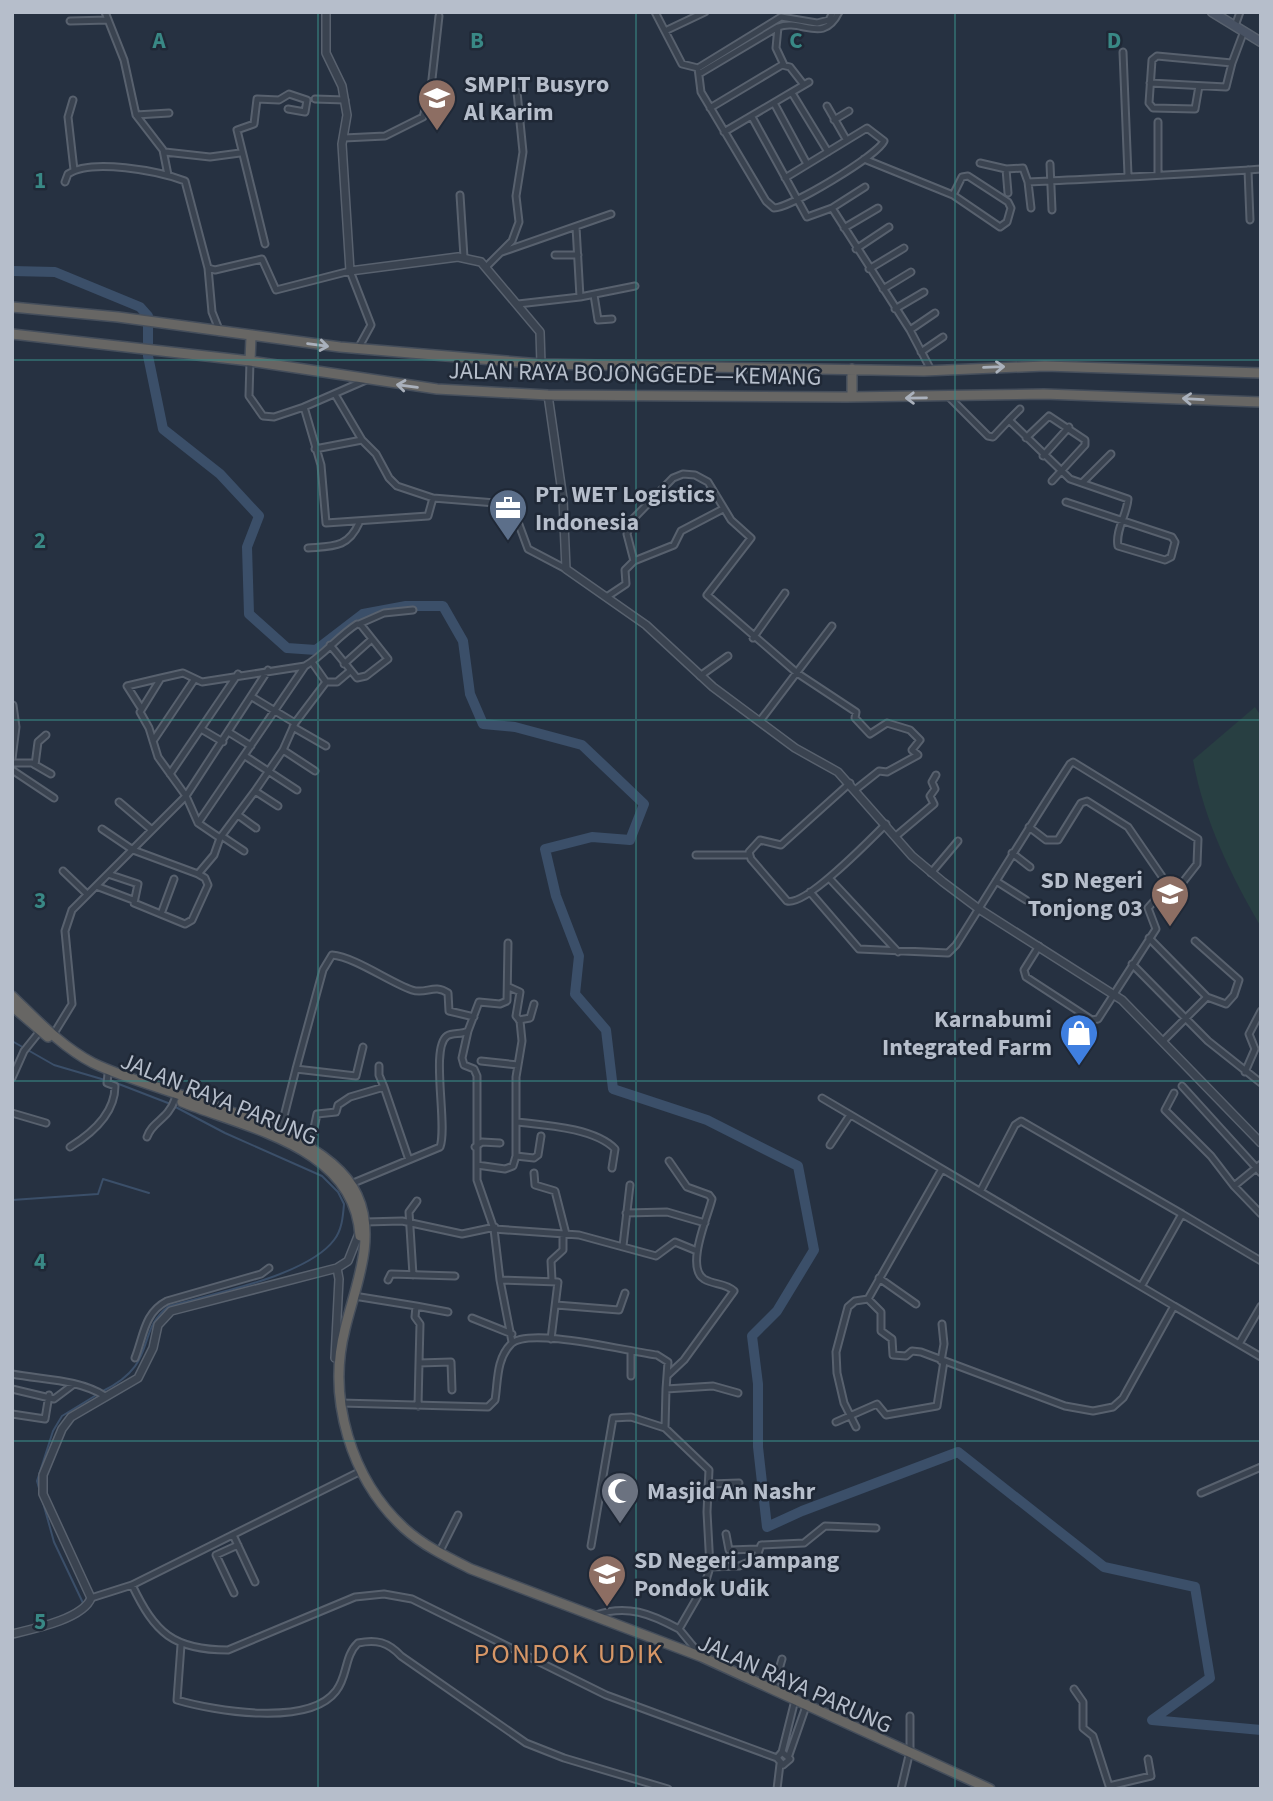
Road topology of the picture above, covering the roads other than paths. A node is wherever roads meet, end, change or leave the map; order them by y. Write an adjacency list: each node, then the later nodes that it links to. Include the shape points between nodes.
1 (105, 12): 12 (street)
2 (326, 12): 30 (street, via 326,53)
3 (655, 12): 17 (street)
4 (705, 12): 17 (street)
5 (833, 12): 11 (street, via 821,23)
6 (839, 12): 14 (street, via 825,29)
7 (1212, 12): 15 (main road)
8 (1230, 12): 15 (street)
9 (1240, 12): 15 (street)
10 (439, 16): 42 (street, via 423,117 385,136)
11 (789, 16): 14 (street); 23 (street)
12 (108, 20): 13 (street); 37 (street, via 124,60)
13 (70, 21)
14 (789, 24): 16 (street)
15 (1233, 24): 18 (main road)
16 (778, 27): 22 (street, via 776,48); 23 (street)
17 (665, 31): 23 (street, via 682,64)
18 (1244, 31): 19 (main road); 21 (street)
19 (1261, 42)
20 (1123, 52): 56 (street)
21 (1232, 63): 24 (street, via 1155,57); 25 (street, via 1228,86)
22 (784, 65): 27 (street, via 806,84); 33 (street)
23 (698, 71): 33 (street, via 701,92)
24 (1150, 83): 25 (street); 25 (street, via 1149,103 1154,108 1195,109)
25 (1199, 86)
26 (517, 92): 79 (street, via 523,152 516,196 519,222 512,241)
27 (792, 93): 31 (street); 45 (street)
28 (315, 99): 30 (street)
29 (72, 100): 53 (street, via 68,117)
30 (345, 100): 42 (street)
31 (774, 103): 38 (street); 49 (street)
32 (827, 107): 39 (street)
33 (710, 108): 41 (street)
34 (288, 109): 46 (street, via 305,112 307,100 289,94 279,100 255,100 254,124 237,130)
35 (849, 111): 39 (street)
36 (169, 113): 37 (street)
37 (136, 115): 44 (street)
38 (752, 117): 41 (street); 58 (street)
39 (834, 120): 43 (street)
40 (1157, 122): 57 (street)
41 (724, 132): 66 (street, via 771,206 778,208)
42 (344, 138): 86 (street)
43 (846, 139): 45 (street); 47 (street, via 868,128 884,141)
44 (165, 152): 46 (street, via 210,157); 55 (street)
45 (828, 152): 49 (street)
46 (240, 153): 76 (street)
47 (864, 159): 65 (street); 66 (street)
48 (980, 163): 51 (street)
49 (807, 164): 58 (street)
50 (1050, 164): 59 (street)
51 (1006, 169): 61 (street, via 1023,168); 63 (street)
52 (1261, 169): 54 (street)
53 (74, 170): 55 (street, via 123,168); 60 (street)
54 (1248, 170): 57 (street); 72 (street)
55 (168, 175): 84 (street, via 188,184)
56 (1128, 175): 57 (street); 59 (street)
57 (1158, 175)
58 (785, 178): 66 (street)
59 (1051, 181): 61 (street); 70 (street)
60 (65, 182)
61 (1028, 182): 69 (street)
62 (865, 187): 67 (street)
63 (1008, 193)
64 (460, 195): 82 (street)
65 (953, 195): 65 (street, via 965,175 1008,202 1007,222 1001,227)
66 (797, 199): 67 (street, via 809,218)
67 (832, 208): 75 (street)
68 (878, 208): 75 (street)
69 (1031, 208)
70 (1052, 210)
71 (611, 214): 73 (street)
72 (1250, 220)
73 (576, 227): 79 (street); 81 (street)
74 (889, 227): 78 (street)
75 (844, 229): 78 (street)
76 (265, 244)
77 (904, 248): 85 (street)
78 (856, 249): 85 (street)
79 (499, 253): 83 (street)
80 (555, 255): 81 (street)
81 (578, 255): 92 (street)
82 (464, 257): 83 (street); 86 (street)
83 (486, 267): 93 (street)
84 (208, 268): 86 (street, via 262,259 277,290); 99 (street, via 212,312)
85 (869, 269): 89 (street)
86 (350, 271): 103 (street, via 371,325)
87 (911, 272): 89 (street)
88 (635, 286): 91 (street)
89 (883, 289): 95 (street)
90 (924, 292): 95 (street)
91 (594, 295): 92 (street); 97 (street, via 598,320)
92 (580, 297): 93 (street)
93 (518, 304): 106 (street, via 540,332)
94 (12, 307): 99 (highway, JALAN RAYA BOJONGGEDE—KEMANG)
95 (895, 309): 98 (street)
96 (935, 313): 98 (street)
97 (612, 319)
98 (910, 330): 104 (street)
99 (220, 332): 101 (highway, JALAN RAYA BOJONGGEDE—KEMANG)
100 (12, 334): 105 (highway, JALAN RAYA BOJONGGEDE—KEMANG)
101 (251, 337): 105 (highway); 106 (highway, JALAN RAYA BOJONGGEDE—KEMANG, one-way to 106)
102 (943, 337): 104 (street)
103 (360, 345)
104 (921, 352): 108 (street)
105 (250, 360): 110 (highway, JALAN RAYA BOJONGGEDE—KEMANG); 116 (street, via 249,396 263,416)
106 (541, 365): 107 (highway, JALAN RAYA BOJONGGEDE—KEMANG)
107 (852, 369): 108 (highway, JALAN RAYA BOJONGGEDE—KEMANG); 113 (highway)
108 (931, 370): 109 (highway, JALAN RAYA BOJONGGEDE—KEMANG, one-way to 109, via 1045,366)
109 (1261, 373)
110 (366, 380): 111 (highway, JALAN RAYA BOJONGGEDE—KEMANG, one-way to 110); 112 (street)
111 (548, 395): 113 (highway, JALAN RAYA BOJONGGEDE—KEMANG); 135 (street, via 563,499)
112 (336, 396): 116 (street); 121 (street)
113 (852, 397): 114 (highway, JALAN RAYA BOJONGGEDE—KEMANG, one-way to 113)
114 (949, 397): 115 (highway, JALAN RAYA BOJONGGEDE—KEMANG, one-way to 114, via 1044,394); 118 (street, via 989,437)
115 (1261, 402)
116 (304, 407): 122 (street)
117 (1020, 410): 118 (street)
118 (1009, 420): 120 (street)
119 (1069, 427): 120 (street, via 1049,416); 124 (street); 125 (street, via 1086,443)
120 (1026, 438): 124 (street)
121 (362, 440): 122 (street); 128 (street, via 397,486)
122 (315, 449): 132 (street, via 321,465 326,523)
123 (1111, 454): 127 (street)
124 (1043, 456): 125 (street)
125 (1060, 472): 126 (street); 127 (street)
126 (1052, 481)
127 (1082, 483): 131 (street, via 1128,499)
128 (433, 498): 132 (street, via 430,516 390,516); 135 (street, via 508,504 528,549)
129 (1066, 502): 131 (street)
130 (723, 509): 134 (street, via 681,531 674,545); 134 (street, via 708,482 695,475 673,478 632,520 627,534); 141 (street, via 751,538 708,595)
131 (1122, 521): 131 (street, via 1172,537 1175,542 1169,559 1118,546)
132 (359, 523): 133 (street, via 350,541 342,545)
133 (308, 548)
134 (634, 561): 137 (street, via 625,570 626,584)
135 (566, 569): 137 (street)
136 (785, 593): 141 (street)
137 (608, 596): 152 (street)
138 (412, 610): 139 (street, via 385,613)
139 (359, 624): 142 (street); 143 (street)
140 (832, 626): 150 (street)
141 (752, 638): 150 (street)
142 (372, 639): 146 (street); 149 (street, via 388,660 359,678)
143 (330, 645): 145 (street); 146 (street)
144 (728, 656): 152 (street)
145 (312, 662): 147 (street); 155 (street)
146 (344, 664): 149 (street)
147 (304, 666): 148 (street); 159 (street)
148 (268, 669): 151 (street); 156 (street)
149 (350, 671): 155 (street, via 337,682)
150 (797, 673): 160 (street); 180 (street, via 856,712 855,718 870,734 887,723 910,730 920,740 912,750 918,755)
151 (238, 674): 154 (street); 162 (street)
152 (699, 676): 160 (street)
153 (161, 678): 154 (street, via 183,673); 158 (street); 158 (street, via 127,686)
154 (194, 680): 166 (street)
155 (326, 682): 161 (street)
156 (252, 697): 159 (street); 163 (street)
157 (13, 705): 165 (street)
158 (141, 708): 166 (street)
159 (275, 711): 161 (street); 168 (street)
160 (760, 721): 180 (street, via 838,772)
161 (294, 725): 169 (street); 170 (street)
162 (201, 729): 167 (street); 178 (street)
163 (230, 733): 167 (street); 168 (street)
164 (46, 735): 173 (street, via 38,742)
165 (13, 739): 172 (street)
166 (153, 742): 178 (street)
167 (223, 743): 183 (street)
168 (251, 746): 171 (street)
169 (326, 746)
170 (282, 750): 175 (street); 176 (street)
171 (245, 756): 175 (street); 188 (street)
172 (12, 761): 173 (street)
173 (35, 765): 177 (street)
174 (12, 770): 184 (street)
175 (268, 771): 181 (street); 182 (street)
176 (315, 771)
177 (51, 774)
178 (170, 774): 183 (street)
179 (936, 775): 194 (street, via 930,796 934,804)
180 (852, 787): 189 (street); 201 (street, via 781,845 760,840)
181 (297, 790)
182 (255, 791): 186 (street); 187 (street)
183 (186, 796): 188 (street); 193 (street)
184 (54, 798)
185 (119, 802): 193 (street)
186 (278, 806)
187 (238, 816): 191 (street); 195 (street)
188 (198, 823): 195 (street)
189 (886, 824): 194 (street); 207 (street)
190 (1029, 827): 190 (street, via 1075,762 1198,839 1197,864 1177,891 1172,891 1128,827 1087,801 1081,803 1056,841 1046,840); 199 (street)
191 (256, 828)
192 (102, 829): 197 (street)
193 (152, 830): 197 (street)
194 (896, 836): 204 (street)
195 (221, 838): 198 (street); 206 (street)
196 (958, 841): 204 (street)
197 (133, 850): 205 (street); 206 (street)
198 (244, 851)
199 (1012, 853): 202 (street); 209 (street)
200 (696, 855): 201 (street)
201 (748, 855): 212 (street, via 789,903)
202 (1030, 867)
203 (63, 872): 213 (street)
204 (931, 873): 216 (street)
205 (108, 874): 210 (street); 214 (street, via 138,884)
206 (198, 874): 217 (street, via 208,884 191,922)
207 (829, 877): 212 (street); 222 (street)
208 (174, 879): 217 (street)
209 (996, 881): 215 (street); 216 (street)
210 (96, 886): 213 (street); 214 (street)
211 (1163, 891): 218 (street, via 1148,908 1157,925)
212 (810, 892): 222 (street, via 859,949)
213 (87, 894): 236 (street, via 66,924 73,999)
214 (133, 900): 217 (street)
215 (1026, 900)
216 (979, 909): 221 (street); 222 (street, via 948,953)
217 (161, 914)
218 (1149, 939): 223 (street); 227 (street)
219 (1195, 941): 227 (street, via 1239,980 1228,1003)
220 (508, 943): 224 (street)
221 (1039, 946): 225 (street); 225 (street, via 1024,970 1026,977 1087,1017 1098,1019)
222 (899, 952)
223 (1132, 964): 225 (street); 233 (street)
224 (509, 987): 231 (street, via 506,1002 479,1002); 232 (street, via 520,990)
225 (1114, 994): 237 (street)
226 (12, 996): 236 (highway, JALAN RAYA PARUNG)
227 (1207, 997): 233 (street)
228 (534, 1004): 232 (street, via 530,1018)
229 (12, 1006): 234 (highway, JALAN RAYA PARUNG)
230 (1261, 1011): 243 (street, via 1249,1034 1255,1049)
231 (474, 1017): 235 (street); 242 (street, JALAN RAYA PARUNG, via 449,1012 448,993 442,989 416,991 332,955 323,970)
232 (519, 1020): 240 (street)
233 (1186, 1020): 237 (street); 243 (street)
234 (40, 1031): 244 (street); 245 (highway, JALAN RAYA PARUNG)
235 (468, 1031): 265 (street, via 461,1058 477,1076); 267 (street, via 447,1036 442,1048 441,1145)
236 (53, 1035): 253 (highway, JALAN RAYA PARUNG, via 94,1063)
237 (1163, 1041): 261 (street)
238 (363, 1047): 242 (street, via 357,1075)
239 (481, 1060): 240 (street)
240 (518, 1065): 256 (street)
241 (379, 1066): 248 (street)
242 (296, 1069): 257 (street, JALAN RAYA PARUNG)
243 (1245, 1072): 246 (street)
244 (12, 1078)
245 (107, 1079): 251 (highway, JALAN RAYA PARUNG); 263 (street, via 115,1086 112,1105 91,1132)
246 (1261, 1083)
247 (1182, 1086): 272 (street)
248 (384, 1087): 264 (street, via 349,1097 336,1112 317,1114); 267 (street)
249 (1174, 1093): 276 (street, via 1165,1110)
250 (822, 1098): 254 (street)
251 (173, 1104): 253 (highway, JALAN RAYA PARUNG); 259 (street)
252 (12, 1113): 255 (street)
253 (224, 1115): 257 (highway, JALAN RAYA PARUNG); 284 (highway, JALAN RAYA PARUNG, via 324,1164 349,1193)
254 (850, 1115): 262 (street); 271 (street)
255 (46, 1122)
256 (518, 1122): 266 (street); 270 (street, via 572,1129 609,1143 615,1149)
257 (280, 1132): 264 (highway, JALAN RAYA PARUNG)
258 (541, 1136): 266 (street, via 536,1157)
259 (147, 1138)
260 (500, 1143): 265 (street, via 482,1142)
261 (1261, 1143)
262 (830, 1145)
263 (70, 1147)
264 (310, 1147): 274 (highway, JALAN RAYA PARUNG, via 336,1165)
265 (475, 1147): 269 (street)
266 (516, 1156): 269 (street, via 510,1168)
267 (409, 1160): 274 (street)
268 (669, 1161): 283 (street, via 687,1187 711,1198)
269 (477, 1165): 285 (street, via 482,1197)
270 (612, 1168)
271 (942, 1169): 277 (street); 294 (street)
272 (1259, 1169): 276 (street)
273 (534, 1173): 286 (street, via 537,1187 555,1191)
274 (351, 1184): 284 (highway, JALAN RAYA PARUNG)
275 (630, 1185): 279 (street)
276 (1234, 1186): 281 (street)
277 (981, 1190): 280 (street, via 1021,1121); 299 (street)
278 (417, 1200): 282 (street, via 410,1207)
279 (626, 1213): 283 (street, via 667,1212); 287 (street)
280 (1182, 1214): 289 (street); 299 (street)
281 (1261, 1214)
282 (412, 1222): 284 (street); 285 (street, via 462,1234); 292 (street)
283 (705, 1223): 288 (street)
284 (362, 1227): 291 (street, via 348,1261); 302 (highway, JALAN RAYA PARUNG, via 363,1254); 319 (highway, JALAN RAYA PARUNG, via 359,1259)
285 (495, 1228): 286 (street); 297 (street)
286 (565, 1234): 287 (street); 298 (street, via 563,1250 551,1261)
287 (623, 1246): 288 (street, via 660,1256 675,1242)
288 (697, 1251): 323 (street, via 701,1276 734,1291)
289 (1261, 1261)
290 (269, 1268): 295 (street)
291 (337, 1268): 300 (street); 319 (street)
292 (413, 1275): 293 (street); 296 (street, via 391,1274)
293 (456, 1276)
294 (879, 1278): 303 (street); 304 (street)
295 (244, 1279): 300 (street); 318 (street, via 155,1307 146,1320)
296 (388, 1280)
297 (500, 1280): 298 (street); 312 (street)
298 (552, 1280): 305 (street, via 558,1282)
299 (1142, 1285): 307 (street)
300 (247, 1290): 331 (street, via 163,1316 138,1378)
301 (625, 1293): 305 (street, via 619,1310)
302 (354, 1296): 306 (street); 332 (highway, JALAN RAYA PARUNG, via 339,1358)
303 (868, 1299): 320 (street, via 881,1312 881,1331 892,1339 893,1355 906,1356 915,1350); 335 (street, via 848,1307 836,1352 837,1373)
304 (916, 1304)
305 (556, 1305): 313 (street)
306 (416, 1306): 309 (street); 321 (street)
307 (1174, 1306): 315 (street); 320 (street, via 1132,1387 1113,1407 1093,1411 1065,1406)
308 (1261, 1306): 315 (street)
309 (448, 1312)
310 (472, 1318): 312 (street)
311 (942, 1324): 320 (street)
312 (512, 1334): 314 (street)
313 (551, 1339): 314 (street, via 528,1337); 316 (street)
314 (512, 1342): 333 (street, via 497,1372 491,1405)
315 (1239, 1344): 317 (street)
316 (631, 1352): 323 (street, via 664,1358); 324 (street)
317 (1261, 1357)
318 (135, 1358)
319 (335, 1358): 340 (highway, JALAN RAYA PARUNG, via 340,1422)
320 (942, 1361): 335 (street, via 937,1406 886,1415 877,1404)
321 (419, 1363): 328 (street, via 451,1362); 333 (street)
322 (12, 1374): 325 (street)
323 (668, 1375): 327 (street)
324 (631, 1376)
325 (74, 1384): 330 (street, via 54,1399); 331 (street)
326 (12, 1389): 330 (street)
327 (666, 1389): 329 (street, via 712,1385); 338 (street)
328 (452, 1390)
329 (738, 1393)
330 (49, 1395): 334 (street, via 46,1419)
331 (105, 1396): 356 (street, via 66,1423 41,1483)
332 (341, 1403): 333 (street); 351 (highway, JALAN RAYA PARUNG, via 352,1450 372,1489 403,1527)
333 (418, 1406)
334 (12, 1414)
335 (851, 1417): 336 (street); 337 (street)
336 (836, 1422)
337 (856, 1427)
338 (665, 1428): 342 (street, via 704,1462); 349 (street, via 631,1417 613,1418)
339 (1261, 1467): 343 (street)
340 (357, 1473): 347 (street); 357 (highway, JALAN RAYA PARUNG, via 382,1510 420,1547 468,1572)
341 (739, 1483): 342 (street)
342 (710, 1485): 352 (street)
343 (1201, 1493)
344 (458, 1515): 351 (street)
345 (876, 1528): 350 (street, via 828,1525 804,1543 763,1544)
346 (726, 1534): 350 (street, via 729,1550)
347 (233, 1535): 348 (street); 354 (street)
348 (238, 1545): 353 (street); 355 (street, via 216,1555)
349 (591, 1546)
350 (758, 1549): 352 (street, via 756,1559 739,1566)
351 (439, 1553): 357 (highway, JALAN RAYA PARUNG)
352 (710, 1567): 358 (street)
353 (255, 1582)
354 (132, 1585): 356 (street); 360 (street, via 148,1618)
355 (234, 1593)
356 (90, 1598): 359 (street, via 84,1608 58,1621)
357 (596, 1616): 358 (street, via 618,1608 636,1610); 361 (highway, JALAN RAYA PARUNG); 365 (highway, JALAN RAYA PARUNG)
358 (679, 1629): 361 (street)
359 (13, 1631)
360 (181, 1645): 371 (street, via 228,1650 355,1597 384,1594 412,1600 606,1695); 374 (street, via 177,1700 288,1713 325,1702 342,1681 351,1650 358,1643 380,1641 526,1743)
361 (702, 1657): 364 (highway, JALAN RAYA PARUNG)
362 (782, 1659): 364 (street)
363 (1074, 1689): 375 (street, via 1083,1702 1083,1728 1093,1736)
364 (773, 1690): 369 (highway, JALAN RAYA PARUNG)
365 (794, 1704): 366 (highway, JALAN RAYA PARUNG); 368 (street)
366 (805, 1709): 369 (highway, JALAN RAYA PARUNG); 370 (street)
367 (910, 1716): 369 (street)
368 (782, 1752): 370 (street); 371 (street)
369 (910, 1754): 378 (street); 379 (highway, JALAN RAYA PARUNG); 380 (highway, JALAN RAYA PARUNG)
370 (789, 1755): 373 (street, via 789,1762)
371 (777, 1758): 373 (street)
372 (1148, 1759): 375 (street, via 1151,1776)
373 (780, 1764): 377 (street)
374 (658, 1787): 376 (street)
375 (1109, 1787)
376 (668, 1789)
377 (777, 1789)
378 (901, 1789)
379 (978, 1789)
380 (990, 1789)

